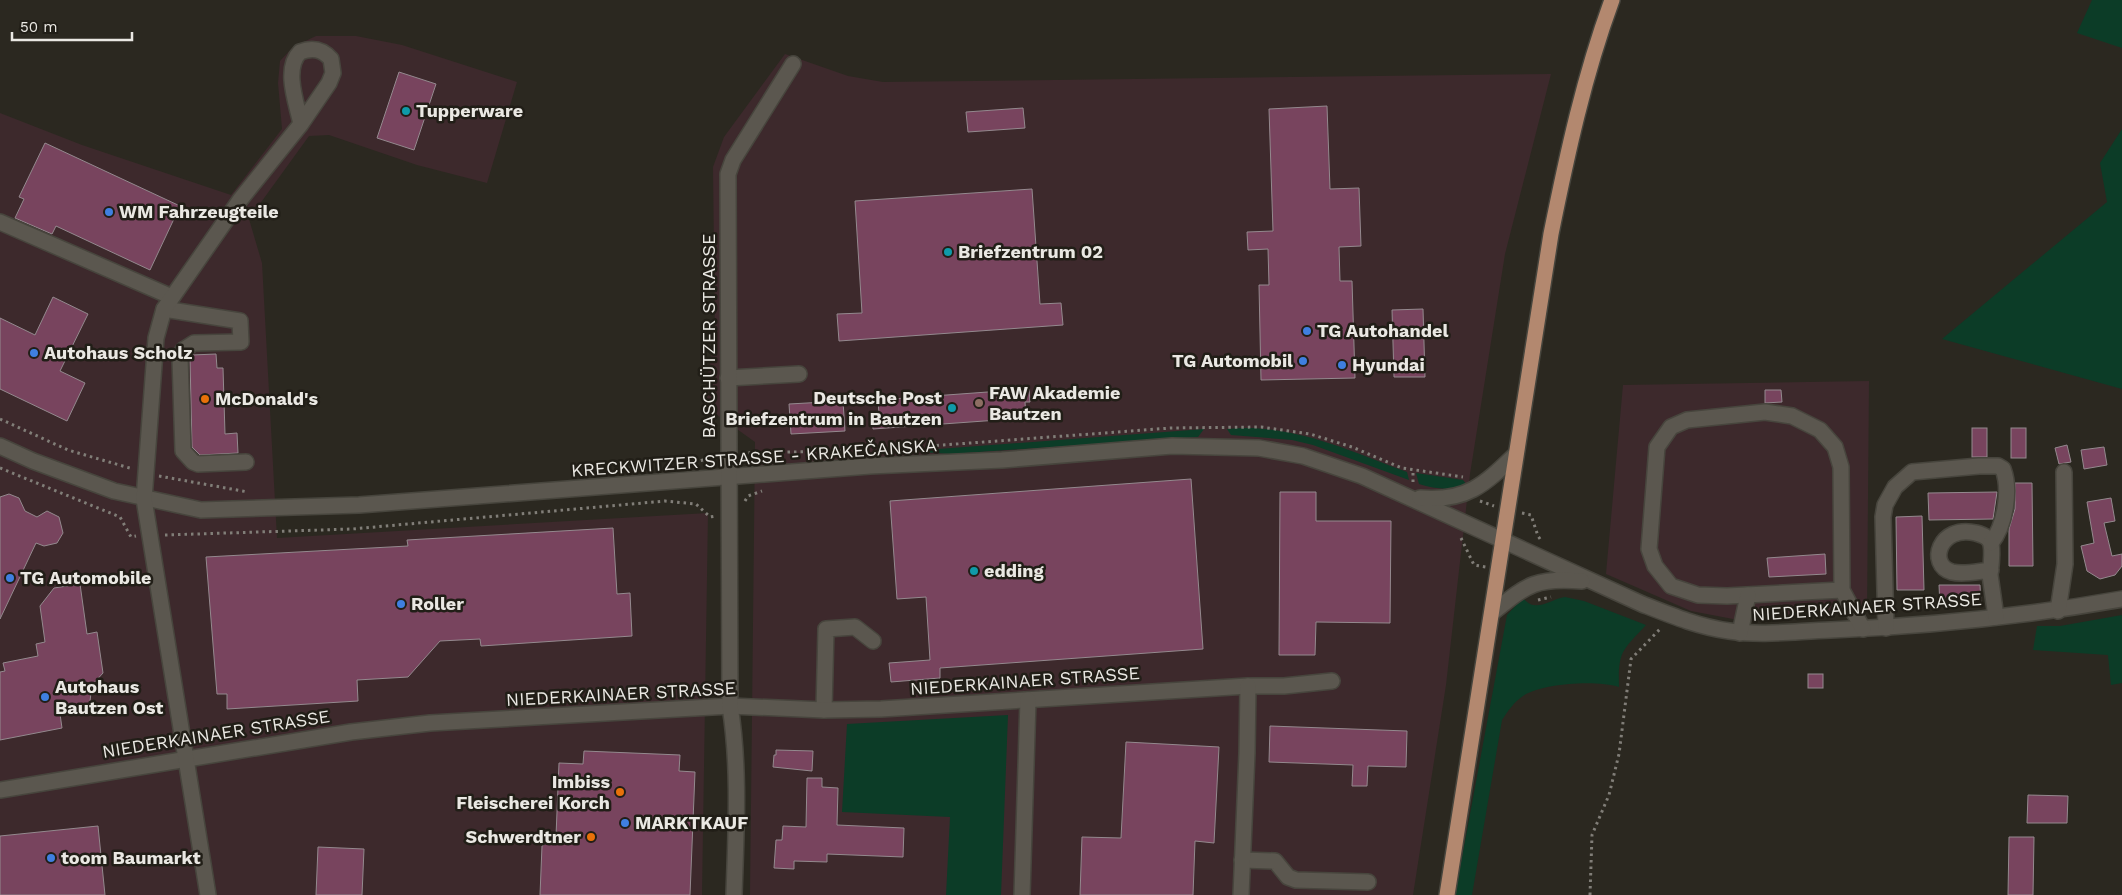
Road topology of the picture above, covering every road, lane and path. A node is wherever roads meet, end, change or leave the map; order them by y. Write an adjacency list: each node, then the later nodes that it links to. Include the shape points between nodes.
1 (1612, 0): 13 (main road, via 1571,133 1551,234)
2 (793, 64): 7 (street, BASCHÜTZER STRASSE, via 733,160 728,174)
3 (301, 124): 5 (street, via 240,200)
4 (0, 222): 5 (street)
5 (168, 303): 14 (street, via 240,321 241,342 194,343 182,350 183,441 185,454 193,462); 18 (street, via 156,338)
6 (799, 374): 7 (street)
7 (728, 378): 12 (street, BASCHÜTZER STRASSE)
8 (0, 419): 18 (path, via 68,450)
9 (0, 446): 24 (street, KRECKWITZER STRASSE - KRAKEČANSKA, via 33,462)
10 (920, 447): 21 (path, via 1171,428 1261,427 1310,434 1402,468 1468,478)
11 (852, 451): 12 (path)
12 (728, 455): 15 (path); 19 (street, BASCHÜTZER STRASSE)
13 (1516, 455): 21 (street, via 1489,481); 25 (main road)
14 (246, 462)
15 (678, 464)
16 (0, 468): 28 (path, via 120,517 131,537)
17 (2064, 472): 40 (street, via 2065,564)
18 (146, 473): 22 (path); 24 (street)
19 (728, 478): 23 (street, KRECKWITZER STRASSE - KRAKEČANSKA, via 1218,445 1304,456); 24 (street, KRECKWITZER STRASSE - KRAKEČANSKA, via 284,509 201,510); 26 (street, BASCHÜTZER STRASSE)
20 (766, 490): 26 (path, via 748,496 737,515)
21 (1471, 491): 23 (street, via 1458,498); 25 (path, via 1482,504)
22 (251, 493)
23 (1412, 498): 29 (street, KRECKWITZER STRASSE - KRAKEČANSKA)
24 (144, 499): 28 (street)
25 (1508, 509): 29 (main road); 31 (path, via 1532,515)
26 (729, 516): 28 (path, via 710,517 696,504 666,501 352,529); 51 (street, BASCHÜTZER STRASSE)
27 (1452, 534): 32 (path, via 1465,544 1474,564)
28 (150, 536): 53 (street)
29 (1503, 541): 32 (main road); 34 (street, NIEDERKAINAER STRASSE)
30 (1991, 543): 33 (street); 33 (street, via 1986,536 1974,532 1958,533 1949,535 1940,550 1945,568 1951,572); 44 (street, via 2000,532 2004,517 2006,476 2003,469 1998,466 1935,469 1912,472 1902,479 1889,496 1883,517)
31 (1544, 544)
32 (1499, 569): 41 (main road)
33 (1990, 570): 43 (street)
34 (1592, 582): 35 (street, NIEDERKAINAER STRASSE, via 1555,578); 42 (street, NIEDERKAINAER STRASSE)
35 (1525, 587): 37 (path, via 1537,600 1546,600); 41 (street, NIEDERKAINAER STRASSE)
36 (1842, 590): 38 (street); 38 (street, via 1841,467 1835,447 1820,430 1792,416 1765,412 1686,420 1671,427 1657,446 1649,549 1655,566 1671,586 1698,595); 45 (street)
37 (1554, 595)
38 (1748, 595): 46 (street)
39 (2122, 599): 40 (street, NIEDERKAINAER STRASSE)
40 (2058, 610): 43 (street, NIEDERKAINAER STRASSE)
41 (1492, 613): 61 (main road)
42 (1674, 616): 46 (street, NIEDERKAINAER STRASSE); 62 (path, via 1631,659 1619,754 1609,795 1592,835)
43 (1996, 618): 44 (street, NIEDERKAINAER STRASSE)
44 (1886, 628): 45 (street, NIEDERKAINAER STRASSE)
45 (1863, 629): 46 (street, NIEDERKAINAER STRASSE)
46 (1740, 633)
47 (873, 641): 52 (street, via 855,627 826,629)
48 (1332, 681): 49 (street, NIEDERKAINAER STRASSE)
49 (1248, 686): 50 (street, NIEDERKAINAER STRASSE); 55 (street)
50 (1028, 700): 52 (street, NIEDERKAINAER STRASSE); 59 (street)
51 (730, 706): 52 (street, NIEDERKAINAER STRASSE); 53 (street, NIEDERKAINAER STRASSE, via 430,723); 58 (street, BASCHÜTZER STRASSE, via 736,744)
52 (824, 710)
53 (186, 758): 54 (street, NIEDERKAINAER STRASSE); 57 (street)
54 (0, 790)
55 (1242, 860): 56 (street, via 1274,861 1288,877 1296,880); 60 (street)
56 (1368, 882)
57 (208, 895)
58 (734, 895)
59 (1022, 895)
60 (1241, 895)
61 (1446, 895)
62 (1590, 895)

